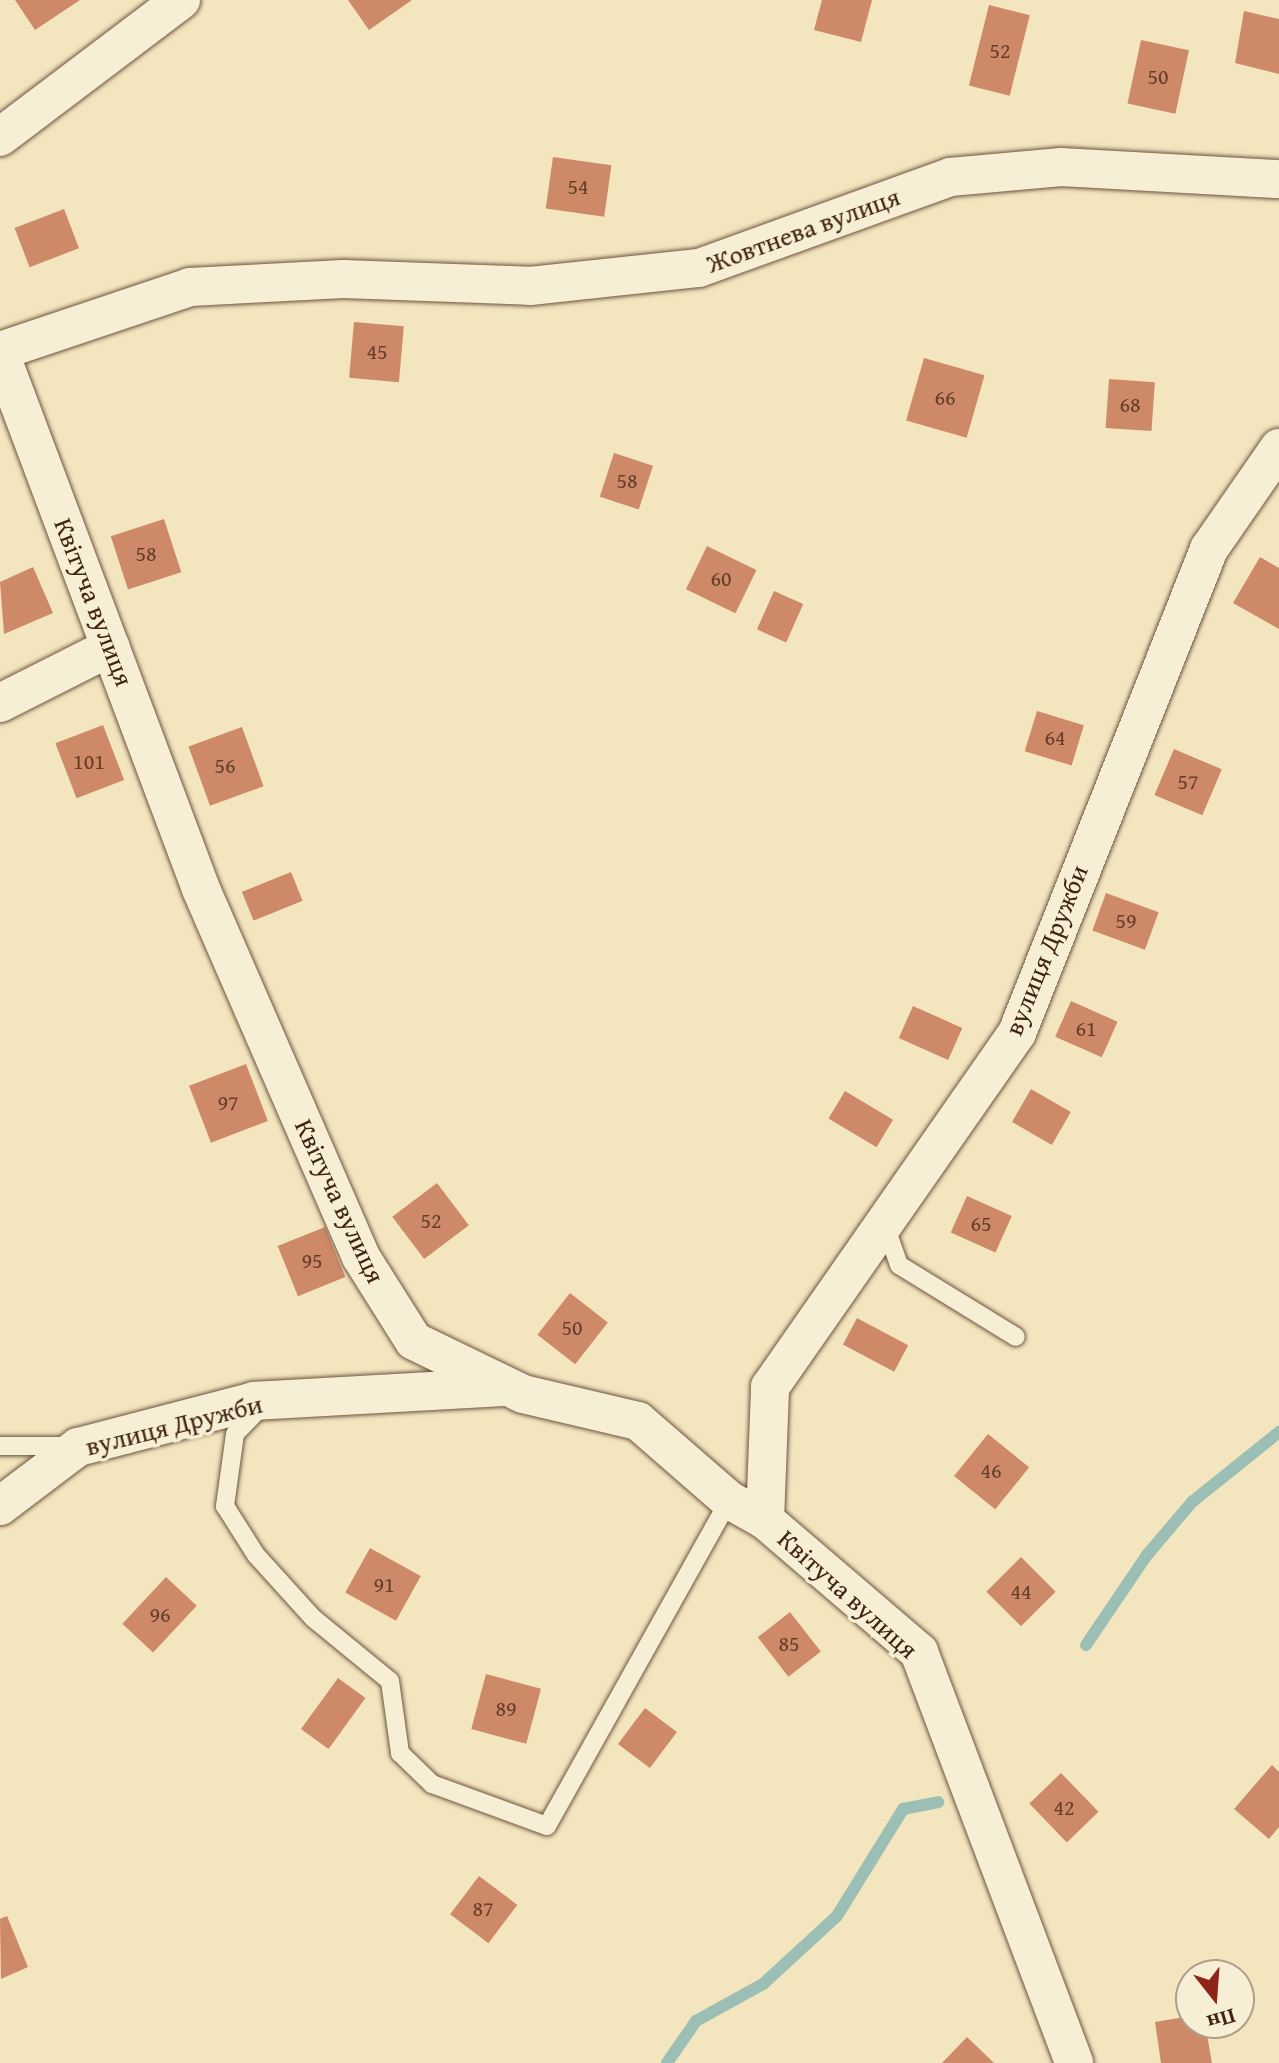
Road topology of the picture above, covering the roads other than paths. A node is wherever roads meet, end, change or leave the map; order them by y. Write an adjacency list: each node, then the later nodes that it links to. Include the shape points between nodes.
1 (181, 0): 2 (street)
2 (0, 137)
3 (1279, 179): 4 (street, Жовтнева вулиця, via 1062,167 950,177 699,268 530,286 343,279 190,287)
4 (0, 352): 6 (street, Квітуча вулиця)
5 (1279, 448): 8 (street, вулиця Дружби, via 1209,549 1017,1033)
6 (111, 647): 7 (street); 10 (street, Квітуча вулиця, via 201,889 361,1257 414,1341)
7 (0, 703)
8 (885, 1225): 9 (lane, via 899,1265); 16 (street, вулиця Дружби, via 770,1387)
9 (1016, 1337)
10 (511, 1387): 11 (street, вулиця Дружби); 14 (street, Квітуча вулиця, via 638,1421)
11 (266, 1400): 13 (street, вулиця Дружби); 14 (lane, via 235,1434 225,1506 256,1555 313,1618 390,1681 400,1753 432,1784 547,1826)
12 (0, 1446): 13 (lane)
13 (78, 1447): 15 (street, вулиця Дружби)
14 (729, 1500): 16 (street, Квітуча вулиця)
15 (0, 1506)
16 (765, 1520): 17 (street, Квітуча вулиця, via 919,1652)
17 (1074, 2063)

